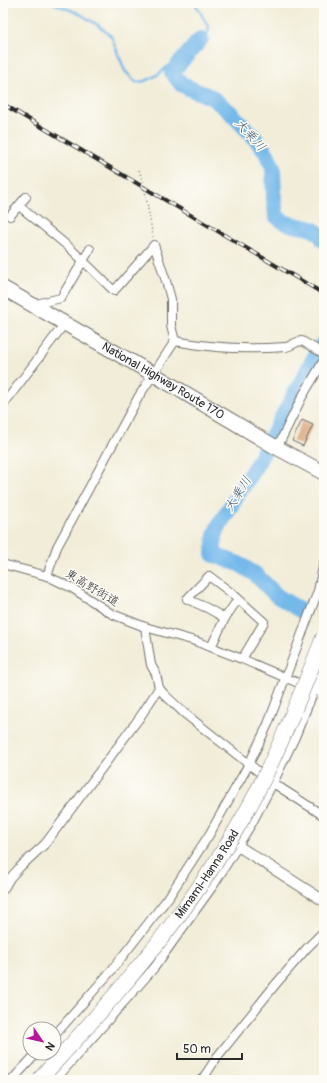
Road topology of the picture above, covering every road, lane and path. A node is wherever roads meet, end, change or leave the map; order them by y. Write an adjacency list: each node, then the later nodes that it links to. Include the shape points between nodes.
1 (139, 170): 5 (path)
2 (26, 197): 3 (street)
3 (19, 206): 4 (street); 7 (street)
4 (10, 216)
5 (154, 244): 7 (street, via 114,291); 11 (street, via 170,299 171,326)
6 (90, 249): 7 (street)
7 (83, 261): 9 (street, via 61,298)
8 (3, 288): 9 (highway, National Highway Route 170)
9 (32, 304): 10 (highway, National Highway Route 170)
10 (64, 323): 13 (highway, National Highway Route 170); 14 (street)
11 (175, 341): 12 (street, via 238,348 287,347 298,341); 13 (street)
12 (321, 354): 15 (street, via 302,397)
13 (153, 374): 15 (highway, National Highway Route 170); 19 (street, via 57,546)
14 (3, 405)
15 (271, 444): 16 (highway, National Highway Route 170)
16 (324, 473)
17 (324, 562): 28 (street, via 318,591)
18 (3, 566): 19 (street, 東高野街道)
19 (47, 576): 22 (street, 東高野街道, via 72,588 112,614)
20 (238, 599): 21 (street); 21 (street, via 209,576 187,599); 26 (street, via 264,622)
21 (225, 618): 24 (street)
22 (145, 627): 24 (street, 東高野街道); 29 (street, via 151,665)
23 (324, 636): 42 (highway, Mimami-Hanna Road, bridge, via 284,736 256,795 195,894 85,1030)
24 (211, 647): 26 (street, 東高野街道)
25 (324, 652): 43 (highway, Mimami-Hanna Road, via 291,736 260,798 200,897 140,976)
26 (242, 659): 28 (street, 東高野街道)
27 (324, 666): 30 (street)
28 (285, 678): 30 (street, 東高野街道); 32 (street, via 268,724)
29 (159, 688): 32 (street, via 184,713); 36 (street, via 45,844 20,867)
30 (314, 690): 31 (street, 東高野街道); 33 (street)
31 (324, 694)
32 (249, 764): 33 (street); 39 (street, via 209,835 168,898)
33 (273, 783): 34 (street); 35 (street)
34 (324, 816)
35 (238, 846): 37 (street); 44 (street, via 215,883 154,968)
36 (3, 890)
37 (324, 901)
38 (324, 931): 45 (street, via 275,986 217,1057)
39 (62, 1027)
40 (30, 1061): 41 (street)
41 (12, 1080)
42 (39, 1080)
43 (46, 1080)
44 (55, 1080)
45 (202, 1080)

